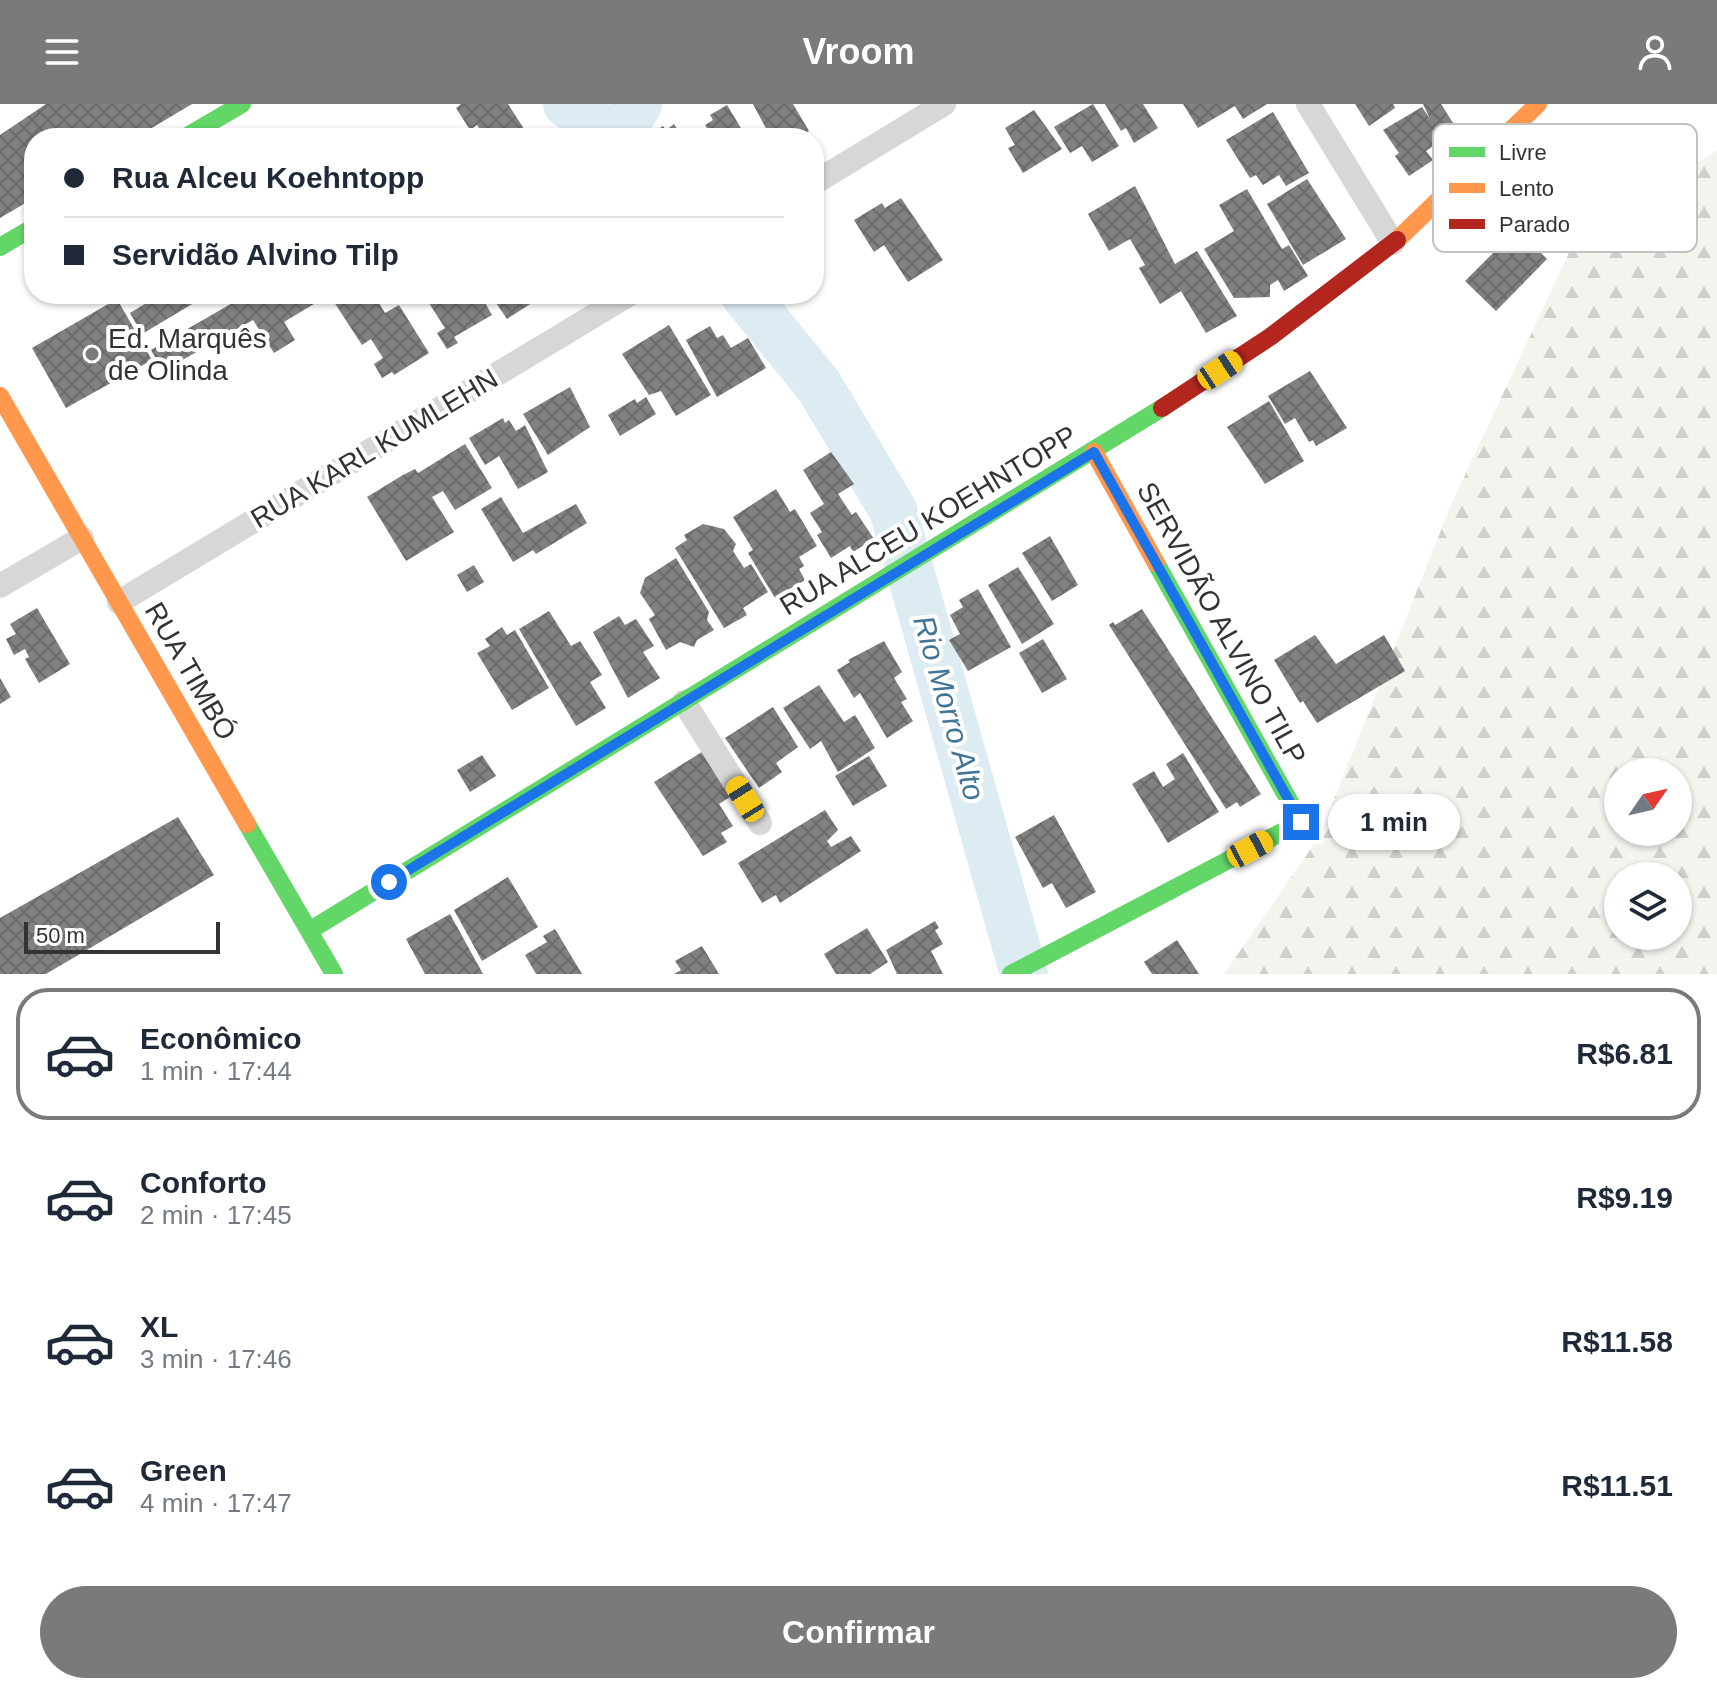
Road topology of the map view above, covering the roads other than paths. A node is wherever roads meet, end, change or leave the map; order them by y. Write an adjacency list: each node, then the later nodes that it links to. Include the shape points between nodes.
1 (242, 104): 6 (street)
2 (944, 104): 7 (street)
3 (1308, 104): 10 (street)
4 (1538, 104): 5 (street, RUA ALCEU KOEHNTOPP)
5 (1517, 124)
6 (201, 128)
7 (824, 177)
8 (1433, 205): 10 (street, RUA ALCEU KOEHNTOPP)
9 (24, 233): 11 (street)
10 (1393, 243): 14 (street, RUA ALCEU KOEHNTOPP, via 1270,337)
11 (0, 247)
12 (613, 304): 17 (street, RUA KARL KUMLEHN)
13 (0, 396): 15 (street, RUA TIMBÓ)
14 (1094, 452): 18 (street, RUA ALCEU KOEHNTOPP); 22 (street, SERVIDÃO ALVINO TILP, via 1301,822)
15 (82, 538): 16 (street); 17 (street, RUA TIMBÓ)
16 (0, 586)
17 (119, 602): 20 (street, RUA TIMBÓ)
18 (684, 702): 19 (street); 20 (street, RUA ALCEU KOEHNTOPP)
19 (760, 823)
20 (309, 931): 21 (street, RUA TIMBÓ)
21 (334, 974)
22 (1011, 974)

